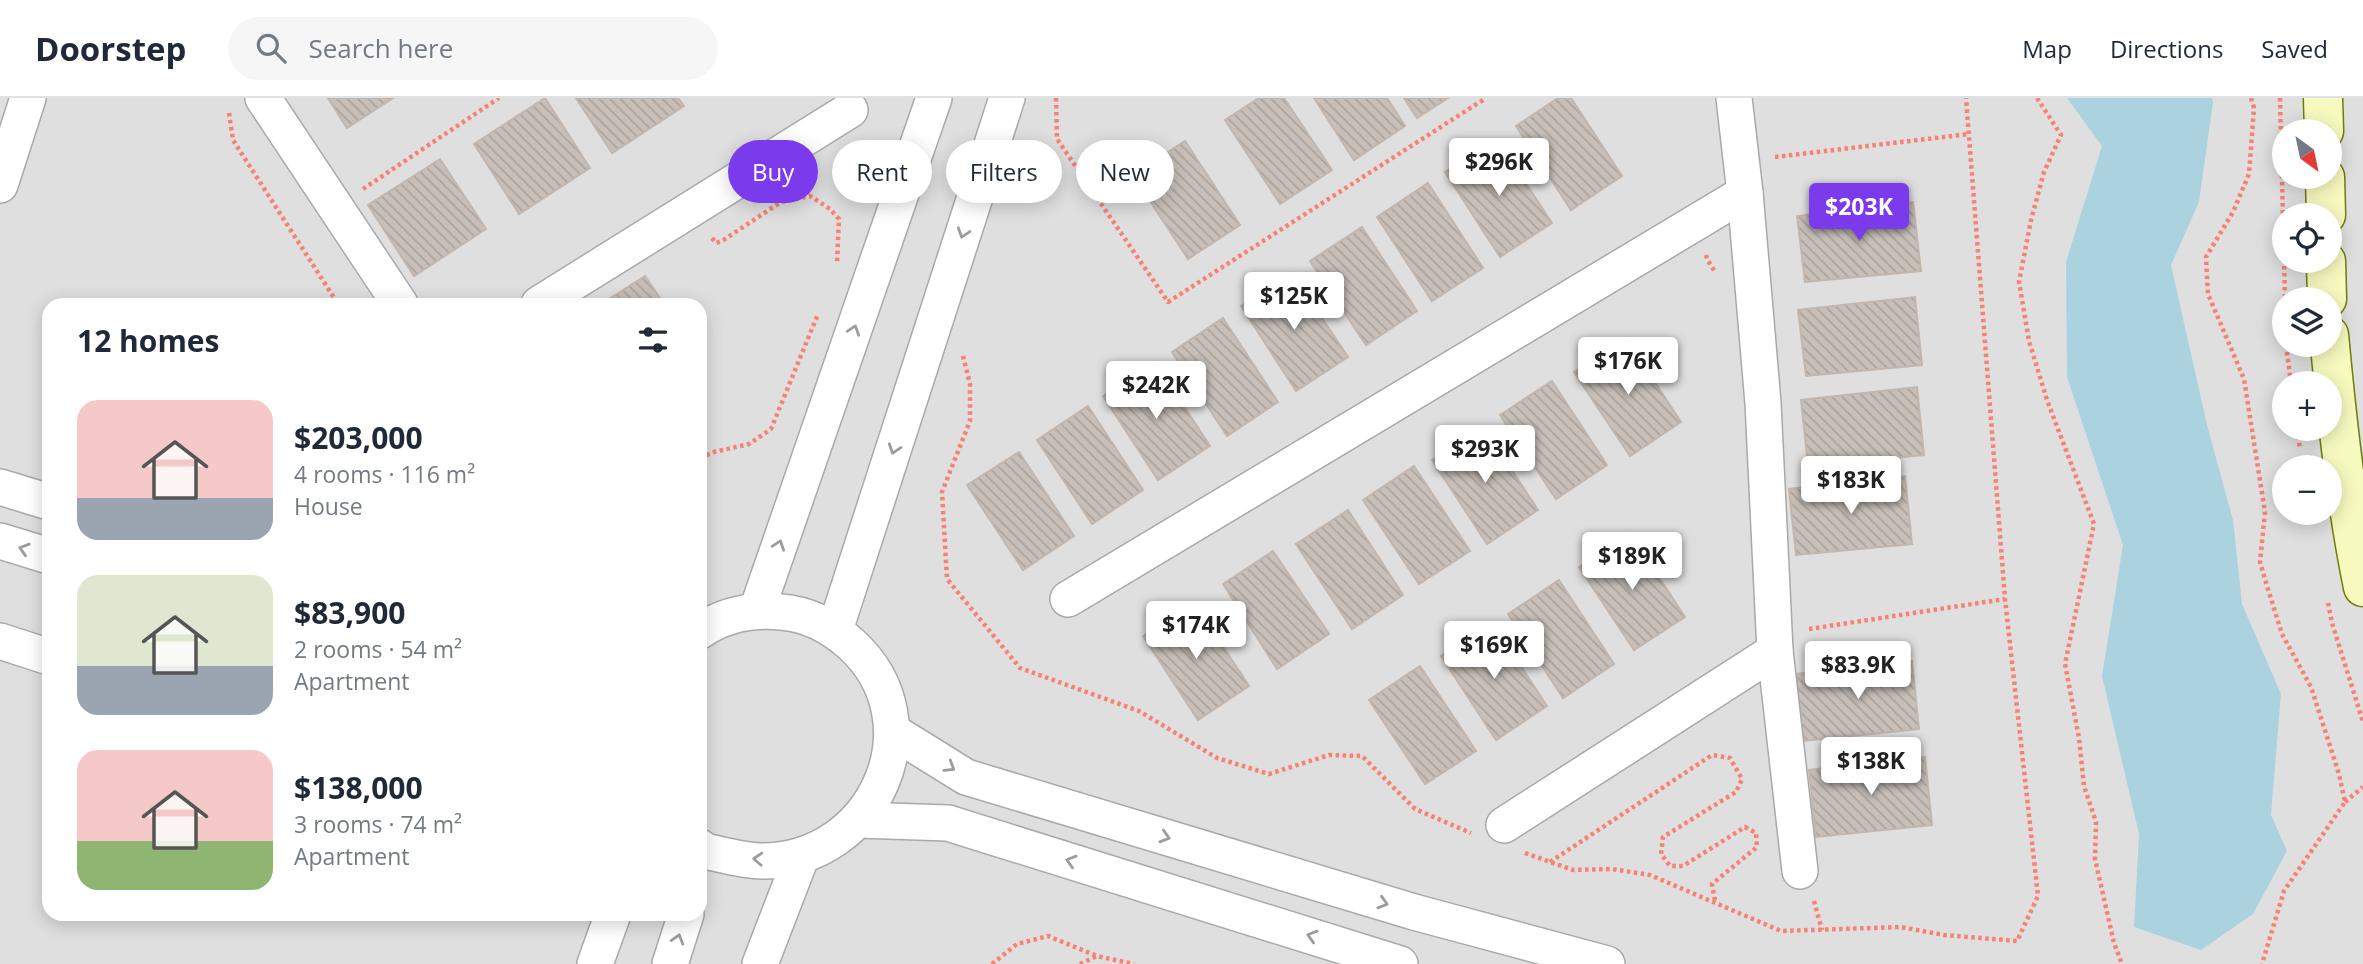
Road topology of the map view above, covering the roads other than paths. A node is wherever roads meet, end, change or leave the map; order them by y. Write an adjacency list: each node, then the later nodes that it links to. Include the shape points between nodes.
1 (28, 98): 10 (street)
2 (263, 98): 11 (street)
3 (933, 98): 20 (street, one-way to 3)
4 (1007, 98): 22 (street, one-way to 22)
5 (1734, 98): 9 (street)
6 (2323, 98): 8 (street)
7 (850, 110): 12 (street)
8 (2324, 119)
9 (1744, 177): 19 (street); 24 (street, via 1763,403)
10 (0, 185)
11 (396, 298)
12 (549, 298)
13 (2331, 357): 18 (street, via 2339,440)
14 (0, 487): 15 (street)
15 (42, 500)
16 (0, 541): 17 (street, one-way to 16)
17 (42, 554)
18 (2363, 587)
19 (1068, 599)
20 (757, 610): 21 (street); 22 (street, via 799,613)
21 (707, 626)
22 (835, 630): 26 (street, via 865,657 885,691)
23 (0, 641): 25 (street)
24 (1774, 643): 28 (street); 31 (street)
25 (42, 655)
26 (892, 731): 27 (street, via 887,771); 38 (street, one-way to 38, via 966,777 1400,908)
27 (859, 820): 29 (street, via 840,837); 37 (street, one-way to 27, via 948,823)
28 (1500, 837)
29 (802, 855): 30 (street, one-way to 30, via 762,861); 36 (street)
30 (707, 856)
31 (1800, 871)
32 (610, 921): 34 (street)
33 (684, 921): 35 (street, one-way to 33)
34 (595, 964)
35 (670, 964)
36 (760, 964)
37 (1400, 964)
38 (1607, 964)

